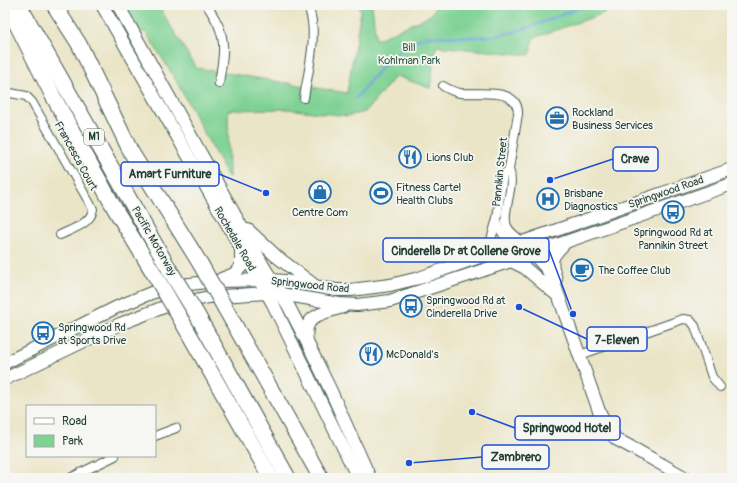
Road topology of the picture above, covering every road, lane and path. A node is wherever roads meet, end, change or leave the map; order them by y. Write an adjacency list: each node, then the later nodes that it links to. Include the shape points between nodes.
1 (7, 5): 43 (highway, bridge, via 115,209)
2 (19, 5): 44 (highway, Pacific Motorway / M1, bridge)
3 (54, 5): 45 (highway, M1, bridge, via 79,44 131,152 201,265)
4 (102, 5): 22 (main road, Rochedale Road)
5 (118, 5): 18 (main road, Rochedale Road)
6 (207, 5): 8 (street, via 222,34 224,50)
7 (307, 5): 11 (street, via 313,21 314,34)
8 (219, 84)
9 (443, 86): 13 (street, Pannikin Street, via 459,93 501,94 514,102 518,114)
10 (5, 92): 19 (street, Francesca Court, via 26,96 32,102 93,209 88,221)
11 (304, 98)
12 (732, 164): 15 (main road, via 723,167)
13 (509, 169): 17 (street, via 503,175); 21 (street, Pannikin Street, via 512,177 506,224)
14 (732, 169): 15 (main road, Springwood Road)
15 (714, 175): 21 (main road, Springwood Road)
16 (730, 186): 20 (main road, Springwood Road)
17 (496, 218): 21 (street, via 498,228 506,238); 25 (street, via 488,245)
18 (239, 221): 27 (main road, Rochedale Road); 29 (main road, via 276,256)
19 (60, 235)
20 (566, 242): 23 (main road, Springwood Road); 32 (main road, via 552,258)
21 (519, 243): 23 (main road); 25 (main road, Springwood Road)
22 (242, 248): 26 (main road, Rochedale Road); 28 (main road, via 242,263 238,271 224,278)
23 (532, 253): 24 (main road, Springwood Road); 32 (main road, via 552,277)
24 (511, 261): 32 (main road, via 525,268); 33 (main road, Springwood Road, via 390,301)
25 (461, 263): 29 (main road, Springwood Road, via 390,285 351,290)
26 (259, 280): 27 (main road, Springwood Road); 28 (main road, Springwood Road); 30 (main road, Rochedale Road)
27 (272, 280): 29 (main road, Springwood Road); 31 (main road, Rochedale Road)
28 (206, 281): 36 (main road, Springwood Road, via 164,289 128,302)
29 (315, 286)
30 (266, 293): 31 (main road, Springwood Road); 37 (main road, Springwood Road, via 209,297 157,309 113,327); 46 (main road, Rochedale Road)
31 (281, 294): 33 (main road, Springwood Road); 34 (main road, Rochedale Road)
32 (560, 297): 35 (main road)
33 (350, 304): 34 (main road, via 313,318 306,331)
34 (307, 342): 47 (main road, Rochedale Road)
35 (580, 355): 38 (street, via 683,319 690,320 695,326 712,377); 48 (main road, via 599,411 616,439)
36 (5, 363)
37 (5, 379)
38 (720, 387)
39 (176, 428): 40 (street)
40 (156, 436)
41 (113, 457): 42 (street)
42 (70, 478)
43 (271, 478)
44 (288, 478)
45 (321, 478)
46 (358, 478)
47 (370, 478)
48 (686, 478)

